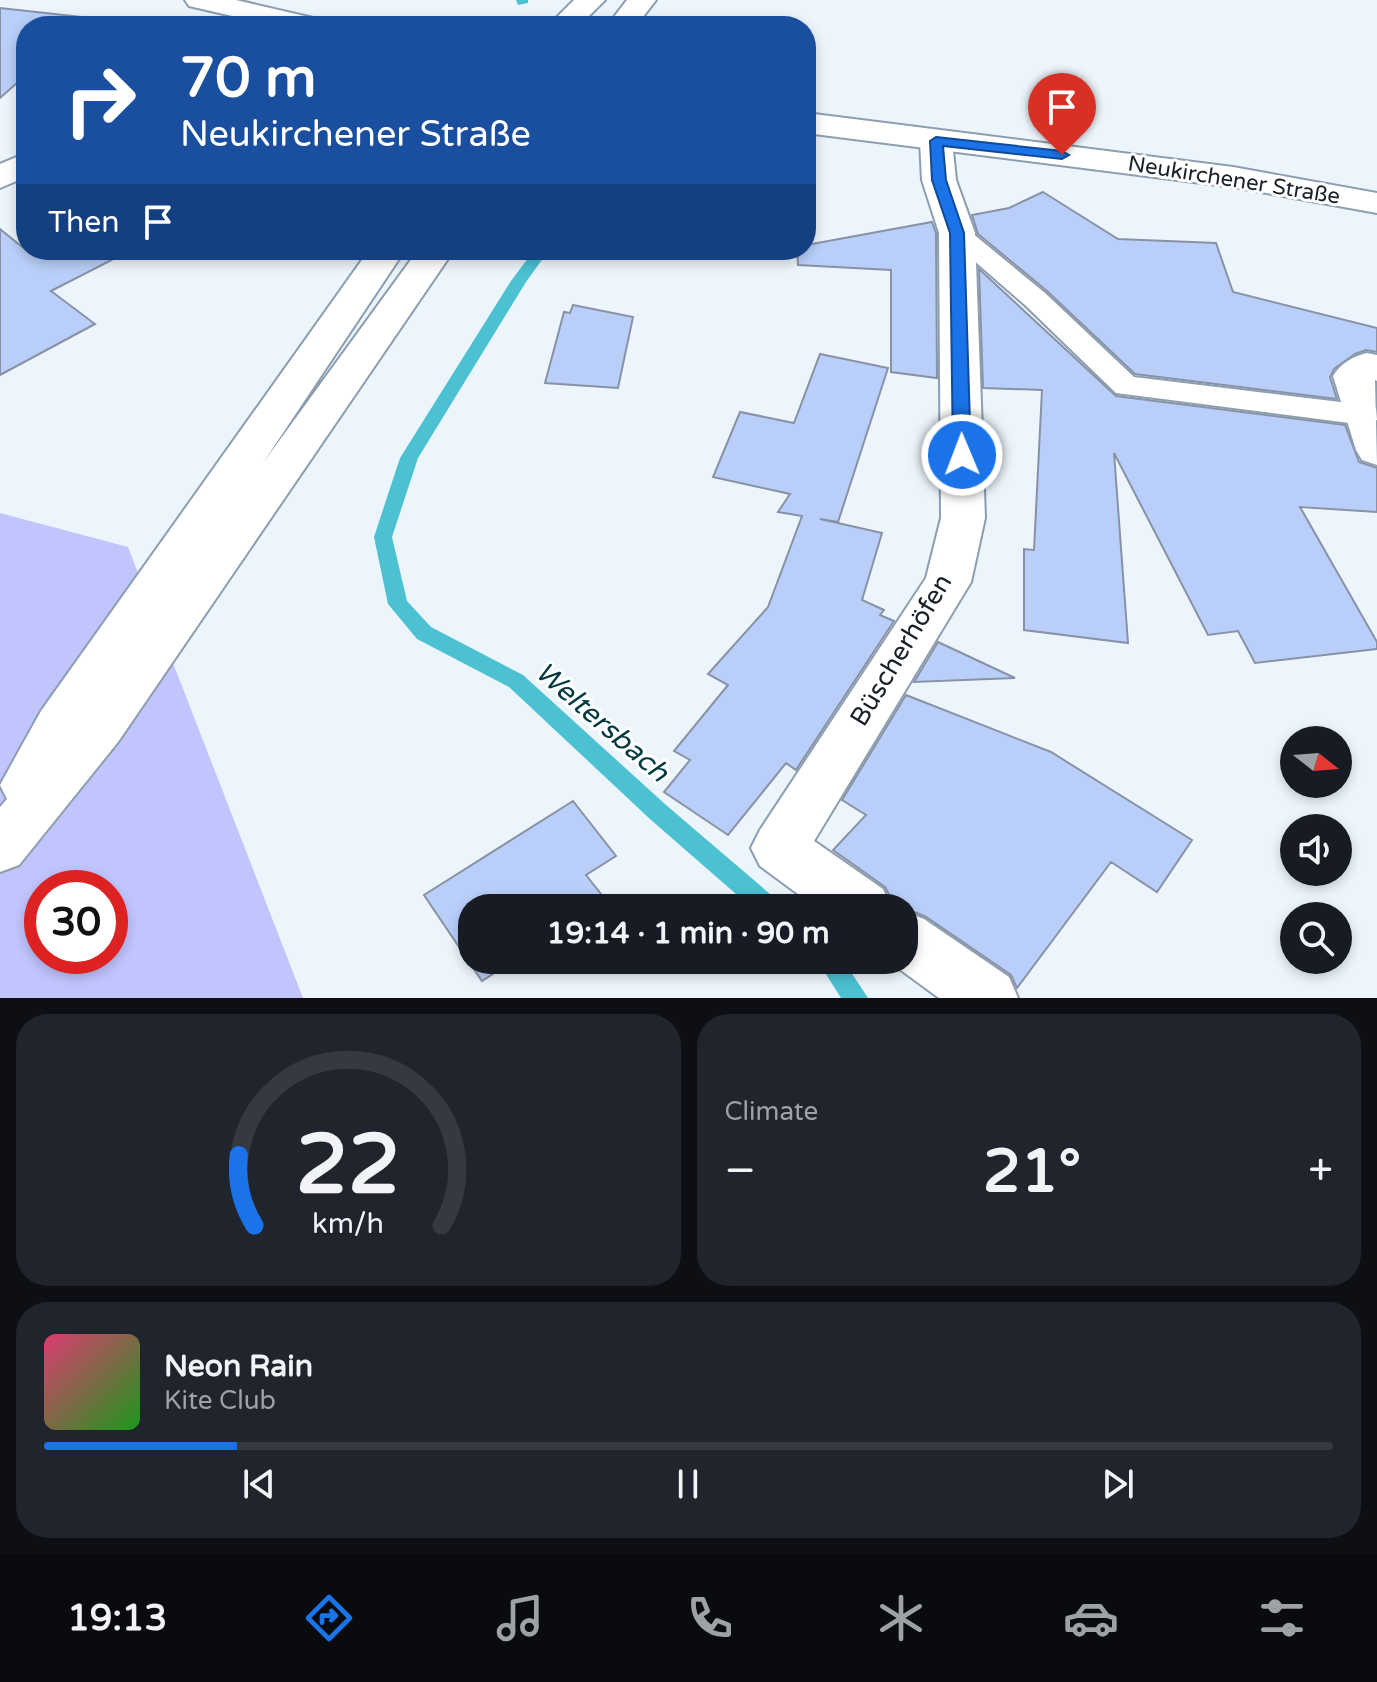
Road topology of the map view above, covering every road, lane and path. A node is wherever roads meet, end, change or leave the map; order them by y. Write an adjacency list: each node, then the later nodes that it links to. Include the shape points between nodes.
1 (199, 0): 4 (main road)
2 (591, 0): 5 (main road)
3 (642, 0): 6 (main road)
4 (252, 16)
5 (573, 16)
6 (629, 16)
7 (816, 124): 8 (main road, Neukirchener Straße)
8 (936, 141): 9 (main road, Neukirchener Straße, via 1233,177); 10 (main road, Büscherhöfen, via 939,180)
9 (1377, 203)
10 (957, 233): 14 (lane, via 1126,386); 17 (main road, Büscherhöfen, via 963,518 948,582 779,848)
11 (380, 260): 15 (main road, via 59,726)
12 (429, 260): 16 (main road, via 100,727)
13 (1377, 368): 14 (main road, via 1367,366 1353,376)
14 (1371, 432)
15 (0, 837)
16 (0, 847)
17 (843, 894)
18 (918, 948): 19 (main road)
19 (988, 998)

